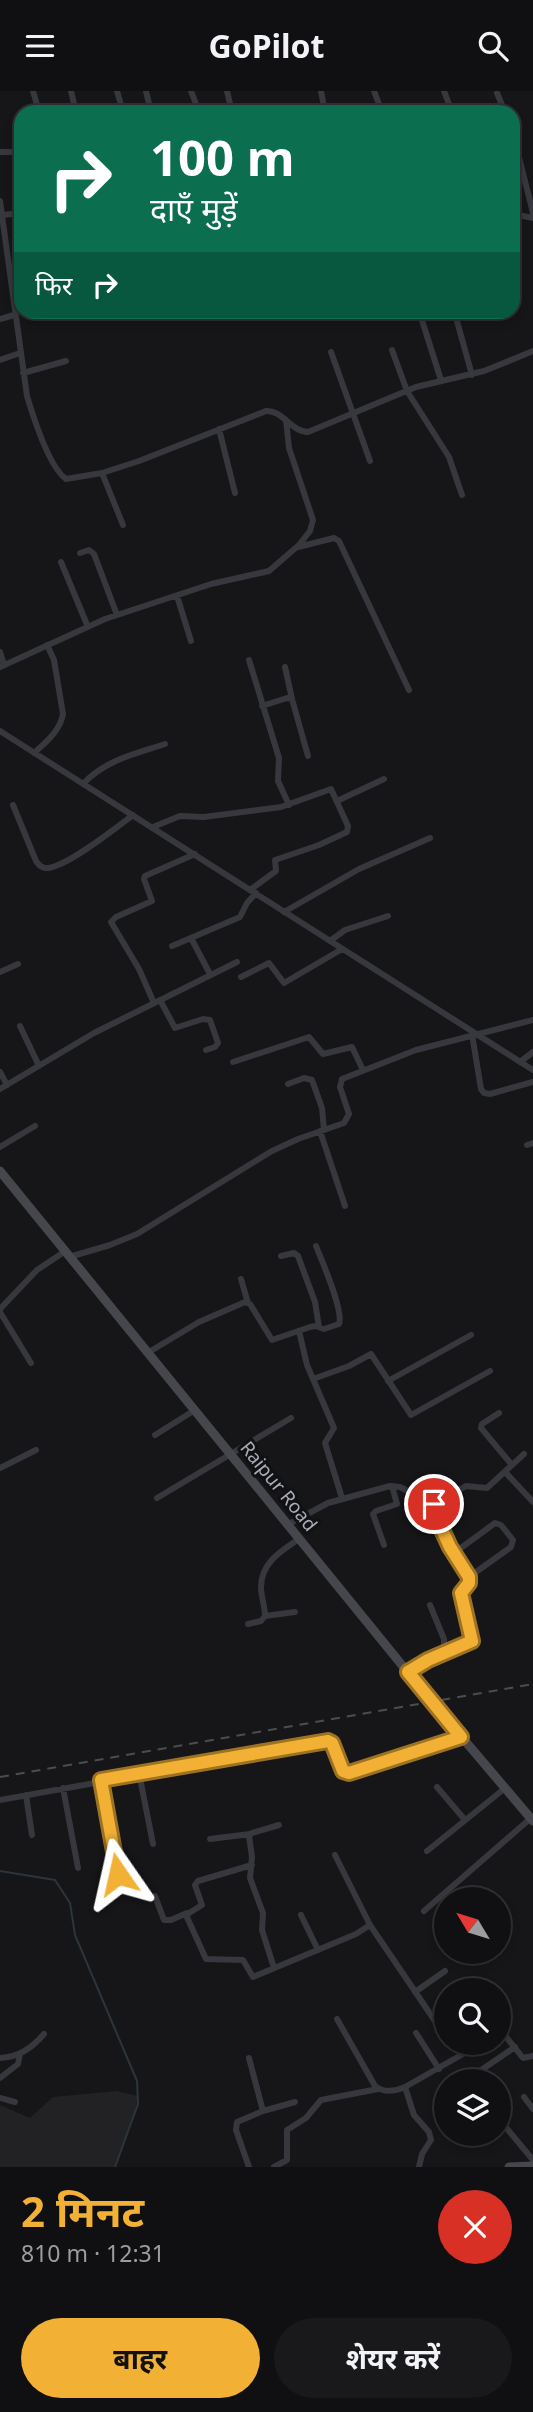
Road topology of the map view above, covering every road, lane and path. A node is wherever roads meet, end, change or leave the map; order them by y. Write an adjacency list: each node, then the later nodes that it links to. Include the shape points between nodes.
1 (497, 93): 2 (street)
2 (502, 105)
3 (520, 161): 5 (street)
4 (0, 201): 6 (street)
5 (533, 213)
6 (2, 218): 7 (street)
7 (14, 315): 8 (street)
8 (0, 319)
9 (15, 319): 15 (street)
10 (422, 319): 20 (street)
11 (456, 319): 19 (street)
12 (392, 350): 21 (street)
13 (533, 351): 19 (street)
14 (331, 352): 22 (street)
15 (20, 353): 16 (street); 18 (street)
16 (0, 360)
17 (66, 361): 18 (street)
18 (23, 373): 26 (street, via 36,424 61,475 69,479)
19 (472, 375): 20 (street)
20 (441, 380): 21 (street)
21 (407, 391): 22 (street); 28 (street, via 449,457)
22 (352, 412): 23 (street, via 308,432); 25 (street)
23 (286, 420): 24 (street, via 271,410); 30 (street, via 289,448 313,520)
24 (219, 429): 26 (street); 27 (street)
25 (370, 461)
26 (102, 473): 29 (street)
27 (235, 493)
28 (462, 495)
29 (123, 525)
30 (296, 548): 33 (street, via 269,571); 42 (street, via 334,538 340,541)
31 (80, 553): 34 (street, via 89,550 94,554)
32 (61, 562): 35 (street)
33 (177, 596): 34 (street); 36 (street)
34 (117, 615): 35 (street)
35 (88, 627): 37 (street)
36 (191, 641)
37 (47, 645): 40 (street); 47 (street, via 63,714 54,733)
38 (0, 652): 40 (street)
39 (249, 660): 44 (street)
40 (2, 666)
41 (285, 667): 43 (street)
42 (409, 690)
43 (292, 699): 44 (street); 48 (street)
44 (262, 706): 53 (street, via 279,758 278,781)
45 (0, 731): 47 (street)
46 (165, 744): 50 (street, via 109,763)
47 (34, 753): 50 (street)
48 (308, 756)
49 (384, 779): 51 (street)
50 (83, 784): 54 (street)
51 (337, 800): 53 (street, via 329,789); 58 (street, via 347,832 275,860 276,871)
52 (13, 805): 54 (street, via 36,861 45,868 97,842)
53 (289, 805): 55 (street, via 225,815 176,816)
54 (133, 815): 55 (street)
55 (152, 827): 57 (street)
56 (430, 838): 59 (street, via 359,869)
57 (195, 854): 58 (street); 70 (street, via 145,876 152,901 111,922)
58 (253, 891): 59 (street); 61 (street, via 240,917)
59 (284, 912): 62 (street)
60 (388, 916): 62 (street, via 345,930)
61 (191, 938): 63 (street); 68 (street)
62 (330, 941): 64 (street)
63 (172, 946)
64 (342, 949): 69 (street, via 284,983 269,963); 73 (street)
65 (237, 962): 68 (street)
66 (18, 964): 67 (street)
67 (0, 972)
68 (210, 974): 70 (street)
69 (241, 977)
70 (157, 1001): 74 (street, via 176,1028 210,1020 218,1043); 78 (street)
71 (533, 1020): 73 (street)
72 (20, 1026): 78 (street)
73 (474, 1034): 77 (street); 79 (street); 82 (street, via 484,1093)
74 (206, 1050)
75 (533, 1052): 77 (street)
76 (233, 1062): 79 (street, via 309,1037 323,1054 352,1047)
77 (520, 1062): 80 (street)
78 (39, 1066): 84 (street)
79 (363, 1070): 87 (street, via 339,1084 347,1120)
80 (533, 1070)
81 (0, 1072): 84 (street)
82 (533, 1082)
83 (288, 1084): 87 (street, via 307,1077 312,1080 322,1108)
84 (7, 1085): 85 (street)
85 (0, 1089)
86 (35, 1126): 88 (street)
87 (322, 1130): 90 (street); 92 (street, via 272,1151 137,1234)
88 (0, 1147)
89 (0, 1171): 92 (main road, Raipur Road)
90 (345, 1206)
91 (316, 1246): 97 (street, via 341,1321 327,1329)
92 (67, 1255): 96 (street, via 37,1270); 100 (main road, Raipur Road)
93 (281, 1256): 97 (street, via 298,1256 315,1302)
94 (241, 1279): 95 (street)
95 (248, 1303): 98 (street, via 272,1340); 100 (street, via 200,1322)
96 (0, 1311): 101 (street)
97 (318, 1327): 98 (street)
98 (299, 1331): 103 (street)
99 (471, 1335): 104 (street)
100 (149, 1352): 105 (main road, Raipur Road)
101 (31, 1363)
102 (490, 1371): 104 (street, via 411,1415)
103 (313, 1379): 104 (street, via 371,1354); 117 (street, via 334,1428 326,1443)
104 (388, 1381)
105 (195, 1410): 108 (street); 110 (main road, Raipur Road)
106 (499, 1413): 112 (street, via 481,1428)
107 (291, 1418): 110 (street)
108 (155, 1435)
109 (36, 1450): 113 (street)
110 (230, 1454): 116 (street); 120 (main road, Raipur Road)
111 (524, 1454): 112 (street)
112 (512, 1465): 114 (street)
113 (0, 1468)
114 (505, 1472): 118 (street); 119 (street, via 487,1488 466,1486)
115 (392, 1486): 117 (street); 119 (street); 122 (street, via 397,1504 373,1514)
116 (158, 1498)
117 (342, 1498): 120 (street)
118 (533, 1502)
119 (430, 1504): 123 (street)
120 (287, 1525): 121 (main road, Raipur Road)
121 (299, 1539): 127 (street, via 274,1557 265,1571 261,1590); 130 (main road, Raipur Road)
122 (384, 1545)
123 (454, 1553): 124 (street); 124 (street, via 495,1523 513,1540 512,1547)
124 (469, 1577): 129 (street, via 461,1593 472,1641)
125 (430, 1605): 129 (street, via 444,1640)
126 (295, 1612): 127 (street)
127 (265, 1616): 128 (street)
128 (248, 1625)
129 (443, 1653): 130 (street)
130 (408, 1672): 131 (main road, Raipur Road)
131 (461, 1737): 132 (street, via 349,1773 343,1771 328,1741); 136 (main road, Raipur Road)
132 (139, 1773): 133 (street); 145 (street)
133 (101, 1780): 135 (street); 150 (street)
134 (437, 1787): 139 (street)
135 (63, 1788): 137 (street); 149 (street)
136 (505, 1789): 139 (street); 140 (main road, Raipur Road)
137 (26, 1795): 138 (street); 143 (street)
138 (0, 1800)
139 (465, 1820): 146 (street)
140 (532, 1820): 152 (street)
141 (279, 1825): 142 (street)
142 (250, 1834): 144 (street); 148 (street)
143 (32, 1835)
144 (210, 1839)
145 (153, 1844)
146 (427, 1851)
147 (335, 1855): 155 (street)
148 (252, 1865): 153 (street, via 198,1881 195,1887 202,1905); 157 (street, via 250,1878 263,1913 262,1930)
149 (78, 1868)
150 (118, 1874)
151 (155, 1896): 153 (street, via 164,1920)
152 (424, 1911)
153 (187, 1913): 157 (street, via 206,1959 243,1960 253,1977)
154 (302, 1915): 156 (street)
155 (370, 1926): 156 (street); 159 (street)
156 (318, 1950): 157 (street)
157 (274, 1968)
158 (445, 1971): 159 (street)
159 (415, 1991): 161 (street)
160 (337, 2019): 176 (street)
161 (434, 2019)
162 (416, 2033): 171 (street)
163 (44, 2034): 166 (street)
164 (511, 2043): 165 (street)
165 (515, 2047): 168 (street, via 523,2057); 172 (street)
166 (20, 2054): 169 (street); 174 (street, via 18,2064)
167 (462, 2055): 171 (street)
168 (533, 2056)
169 (0, 2058)
170 (249, 2058): 182 (street)
171 (439, 2069)
172 (483, 2069)
173 (434, 2072): 175 (street)
174 (0, 2078)
175 (405, 2087): 176 (street); 187 (street, via 414,2115 431,2140)
176 (377, 2089): 186 (street, via 317,2104 287,2130 287,2160)
177 (524, 2097): 181 (street)
178 (0, 2098): 179 (street)
179 (15, 2102)
180 (295, 2102): 182 (street)
181 (533, 2109)
182 (262, 2111): 185 (street, via 241,2119 236,2126)
183 (511, 2133): 184 (street)
184 (533, 2160)
185 (249, 2167)
186 (274, 2167)
187 (419, 2167)
188 (509, 2167): 189 (main road)
189 (533, 2167)

